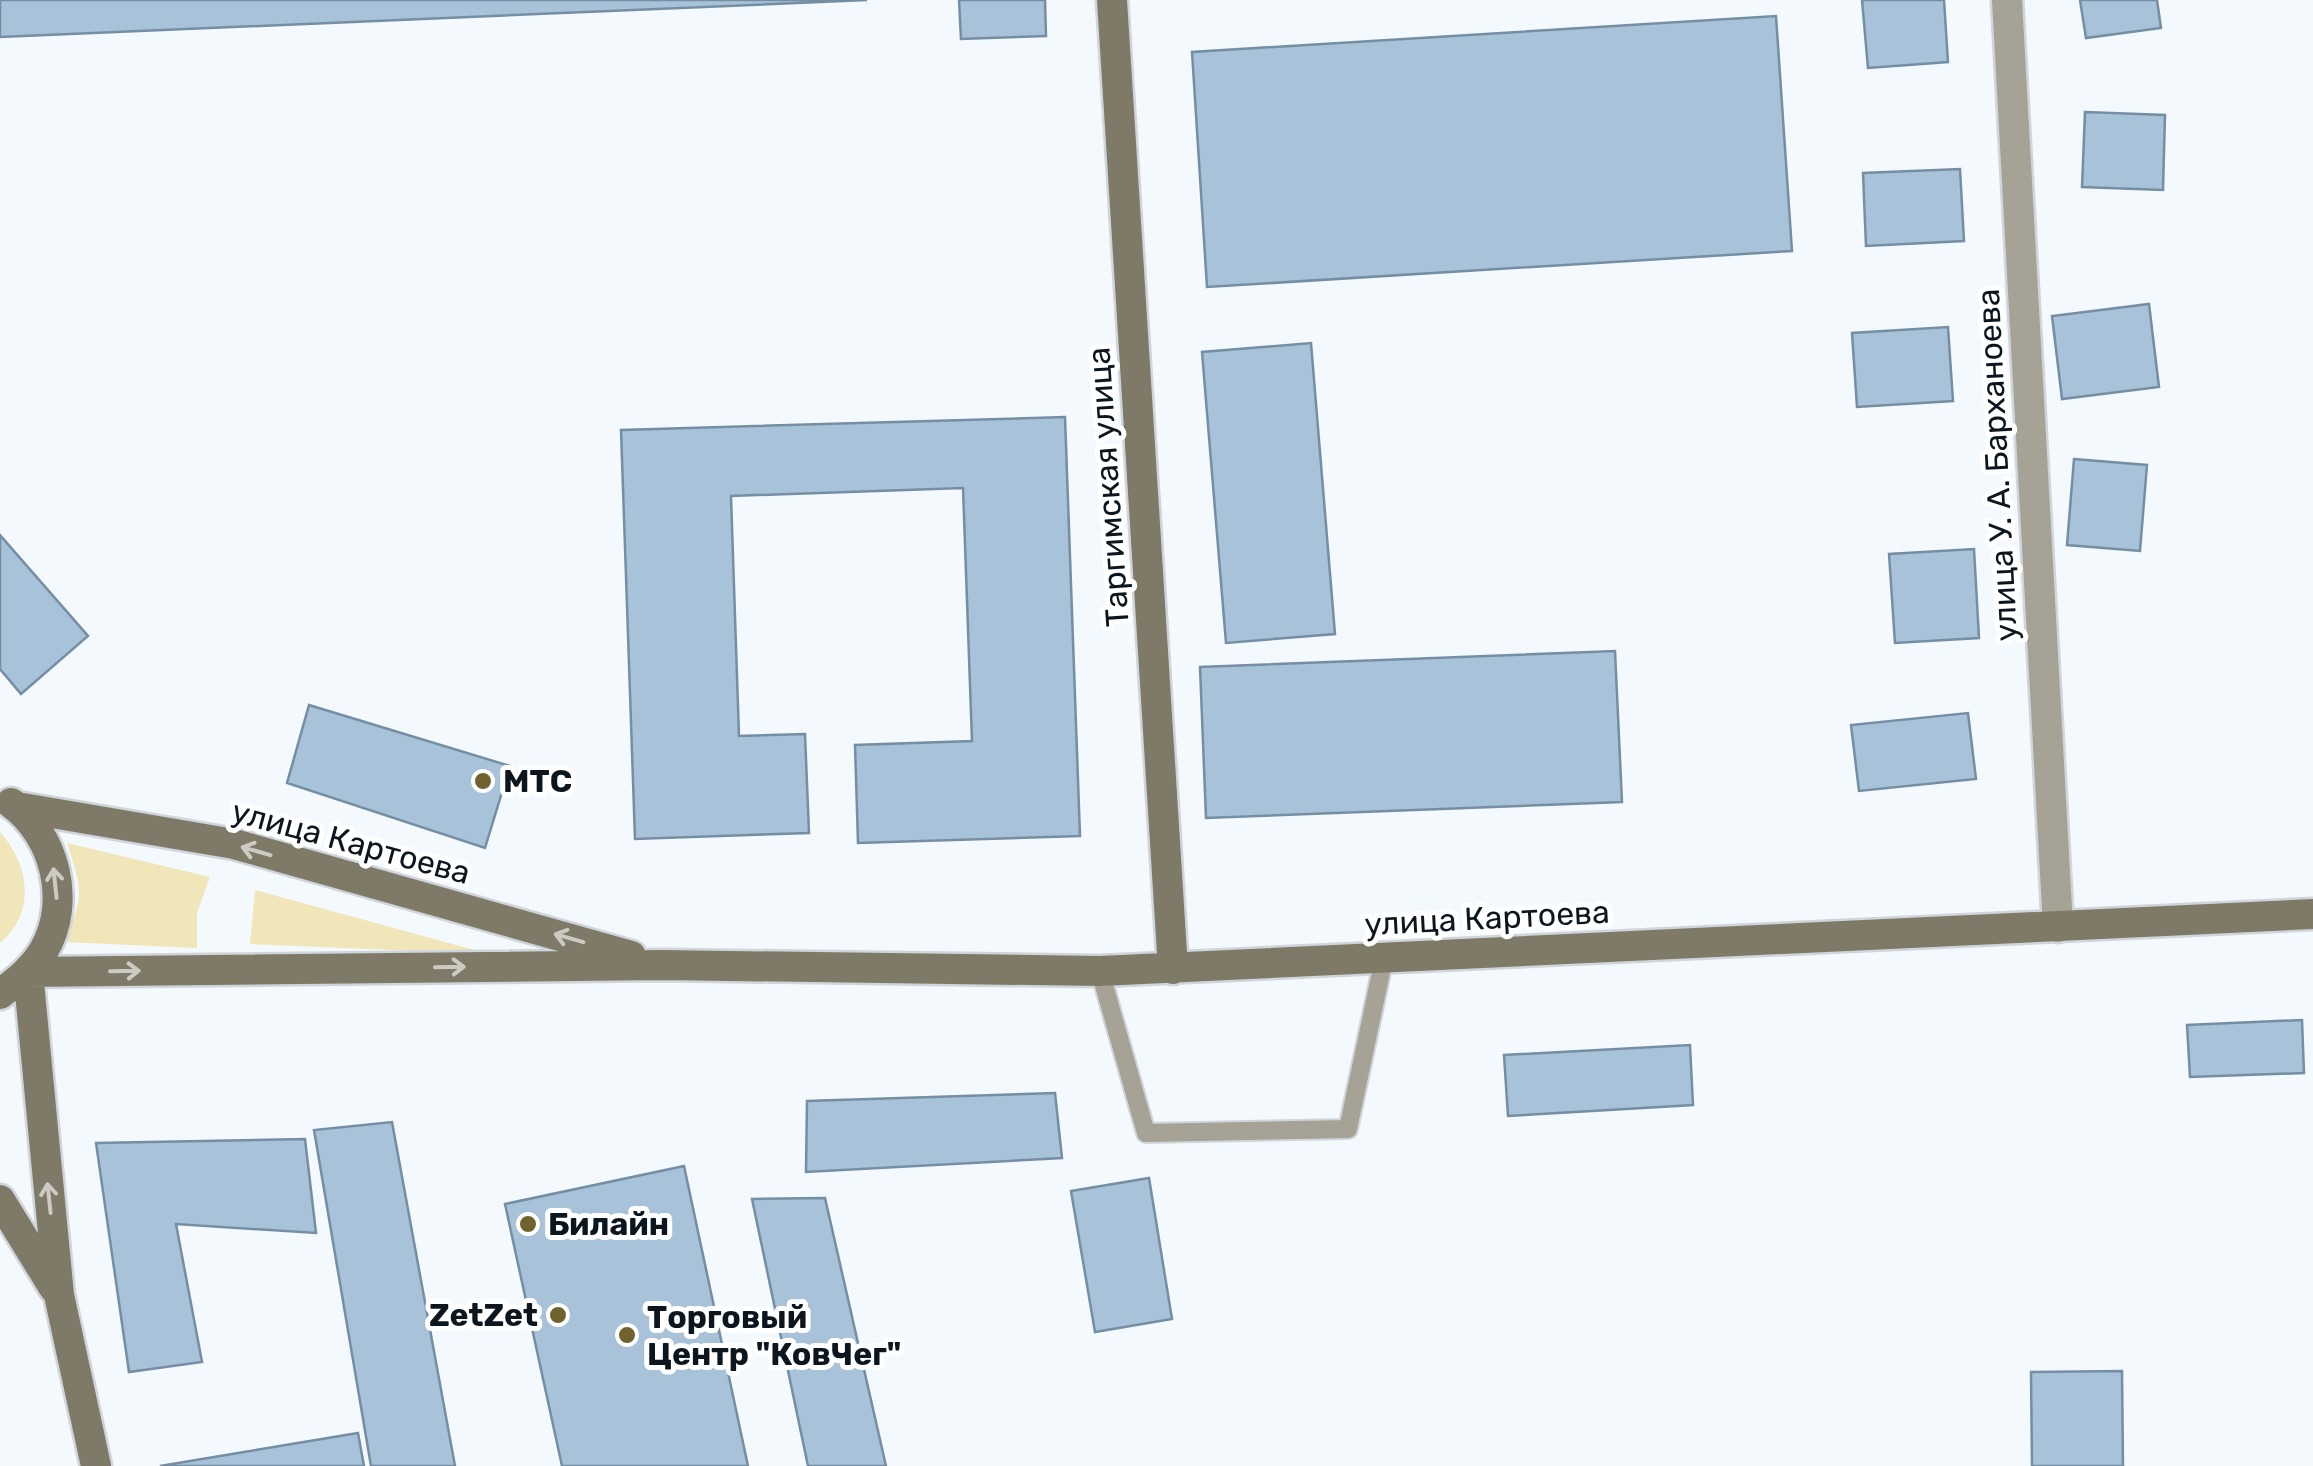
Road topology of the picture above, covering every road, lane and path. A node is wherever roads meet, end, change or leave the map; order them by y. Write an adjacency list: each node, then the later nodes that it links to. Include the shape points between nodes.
1 (1112, 0): 8 (main road, Таргимская улица)
2 (2007, 0): 5 (street, улица У. А. Барханоева)
3 (8, 802): 7 (main road, улица Картоева, one-way to 3, via 234,844); 10 (main road, one-way to 3, via 46,947 58,887 38,830)
4 (2313, 914): 5 (main road, улица Картоева)
5 (2058, 927): 6 (main road, улица Картоева)
6 (1384, 958): 8 (main road, улица Картоева); 9 (lane, via 1348,1130 1146,1132)
7 (663, 965): 9 (main road, улица Картоева); 10 (main road, улица Картоева, one-way to 7)
8 (1173, 969): 9 (main road, улица Картоева)
9 (1100, 971)
10 (28, 972): 11 (main road); 13 (main road, one-way to 10)
11 (0, 994)
12 (0, 1200): 13 (main road)
13 (58, 1295): 14 (main road)
14 (96, 1466)

